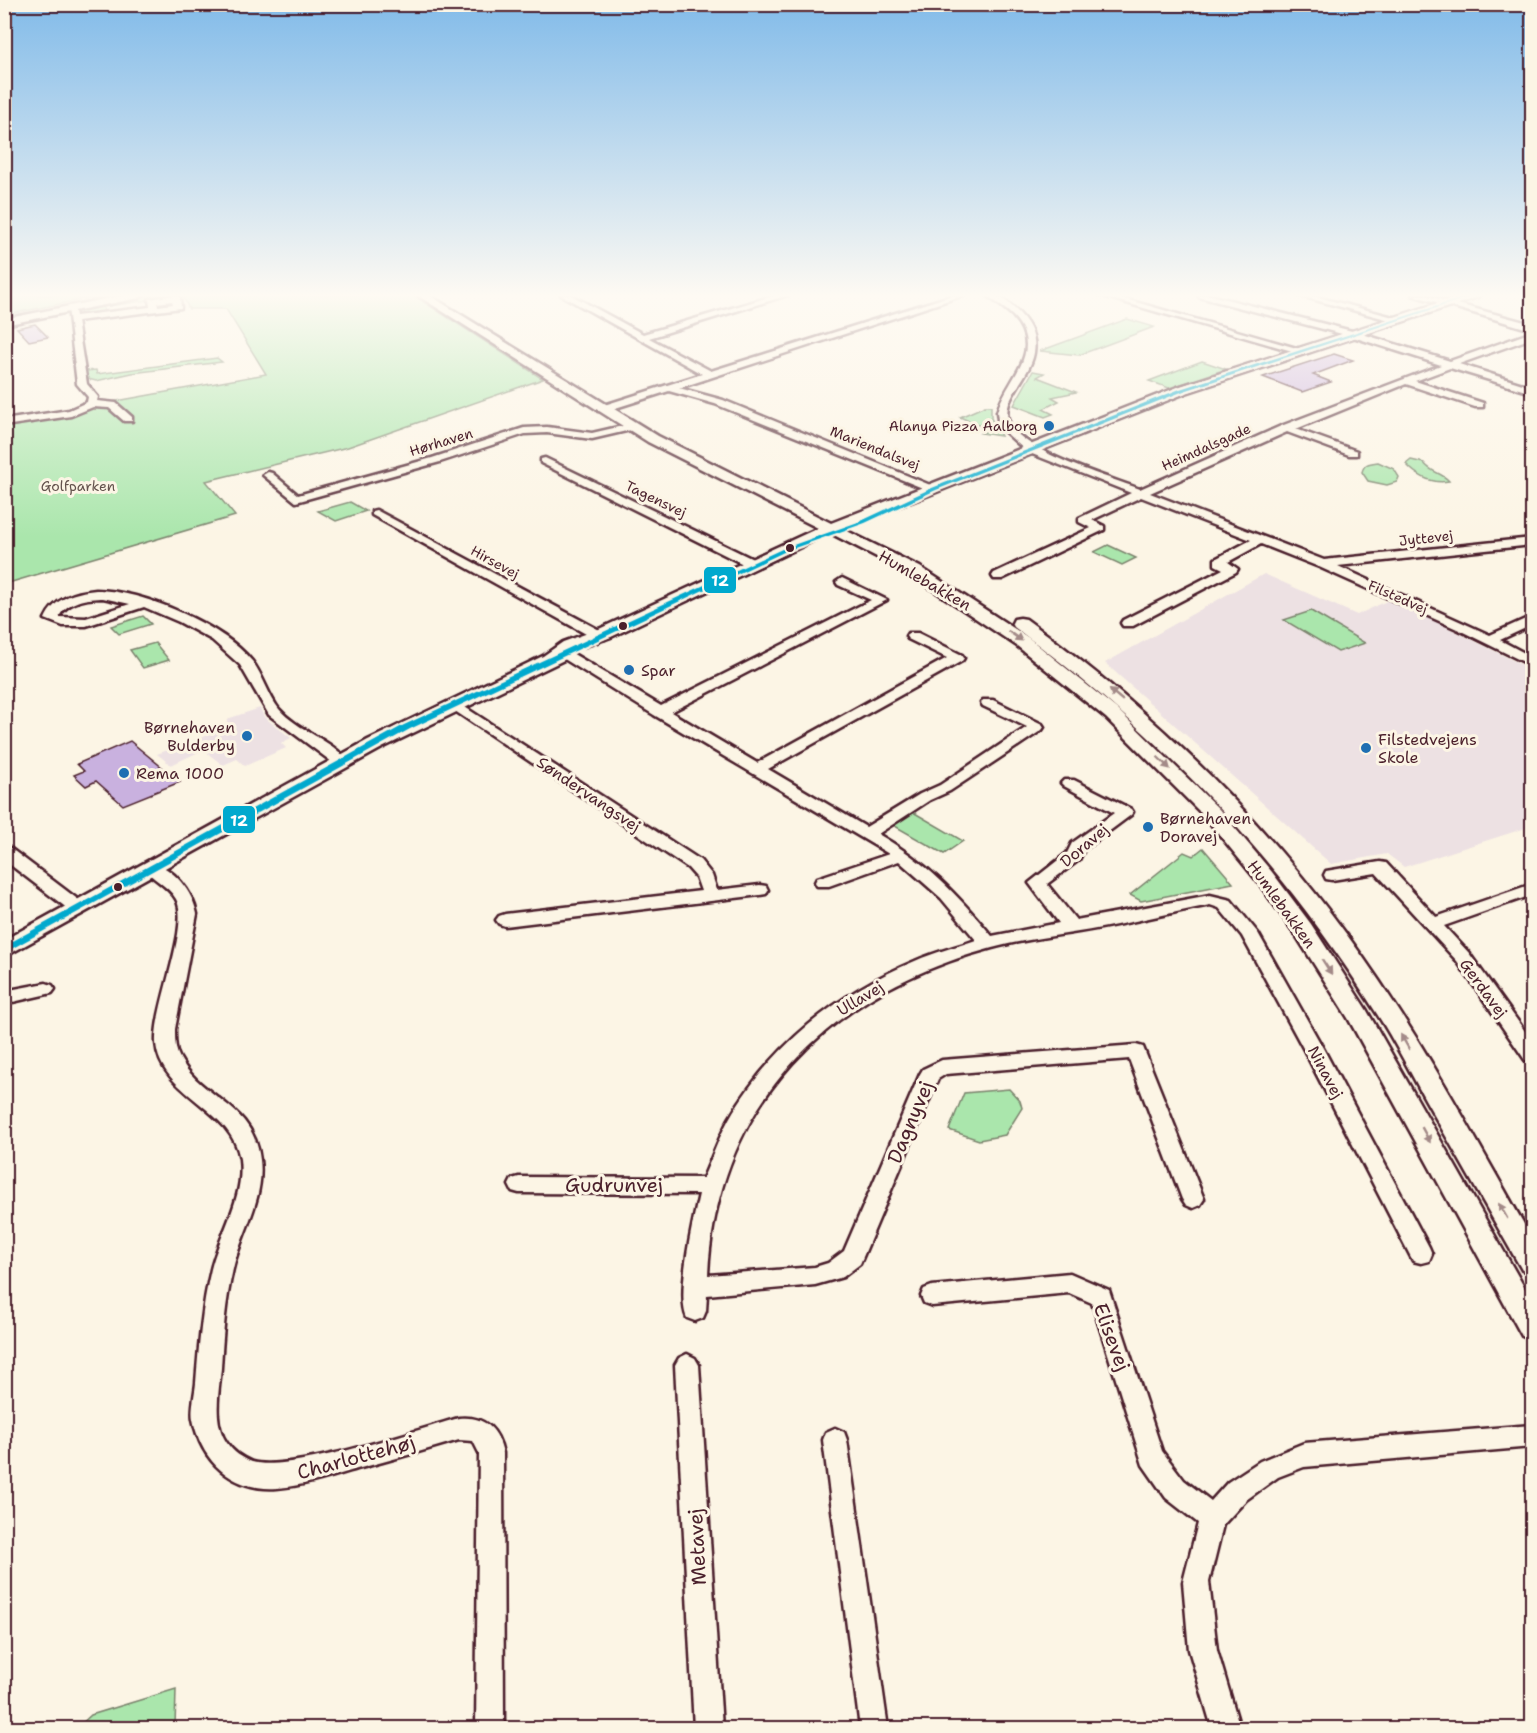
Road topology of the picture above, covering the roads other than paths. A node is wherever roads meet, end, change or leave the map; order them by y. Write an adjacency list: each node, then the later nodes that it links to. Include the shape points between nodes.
1 (81, 376): 11 (street, via 82,384 93,397)
2 (550, 376): 13 (street, Humlebakken)
3 (703, 376): 9 (street)
4 (1019, 376): 18 (street, via 1003,405 1002,416 1014,437)
5 (1225, 376): 18 (street)
6 (1418, 376): 8 (street, Heimdalsgade)
7 (1487, 376): 10 (street)
8 (1405, 381): 12 (street); 17 (street, Heimdalsgade)
9 (669, 387): 13 (street); 22 (street, Mariendalsvej, via 719,402)
10 (1533, 390)
11 (92, 404): 14 (street, via 112,405); 15 (street, via 71,412)
12 (1479, 405)
13 (602, 409): 16 (street, Humlebakken)
14 (128, 418)
15 (4, 423)
16 (632, 427): 21 (street, Hørhaven, via 592,436 524,431 296,499); 25 (street, Humlebakken, via 760,493)
17 (1285, 428): 19 (street); 23 (street, Heimdalsgade)
18 (1031, 450): 22 (street); 23 (street, Filstedvej)
19 (1353, 453)
20 (545, 461): 28 (street, Tagensvej)
21 (268, 476)
22 (934, 489): 25 (street)
23 (1139, 493): 26 (street, Filstedvej); 30 (street, Heimdalsgade, via 1083,520 1100,528)
24 (376, 513): 35 (street, Hirsevej)
25 (840, 528): 28 (street); 69 (street, Humlebakken, one-way to 25, via 1380,999 1295,880 1221,794 1137,712 1057,648 1000,609 919,563); 73 (street, Humlebakken, one-way to 73, via 914,570 1023,642 1112,714 1212,813 1283,902 1358,1015)
26 (1260, 540): 29 (street, Filstedvej); 34 (street, via 1218,562 1232,569)
27 (1533, 541): 29 (street, Jyttevej)
28 (753, 564): 35 (street)
29 (1323, 564): 37 (street, Filstedvej)
30 (998, 576)
31 (842, 582): 42 (street, via 881,600)
32 (144, 603): 32 (street, via 103,594 87,595 63,603 52,620 83,622); 43 (street, via 218,638 246,663 274,712)
33 (1533, 620): 37 (street)
34 (1128, 623)
35 (601, 635): 38 (street, via 569,646)
36 (913, 636): 44 (street, via 957,657)
37 (1490, 640): 39 (street, Filstedvej)
38 (557, 655): 41 (street); 42 (street)
39 (1533, 662)
40 (988, 703): 46 (street, via 1037,727)
41 (454, 704): 43 (street); 54 (street, Søndervangsvej, via 694,864 704,875)
42 (659, 712): 44 (street)
43 (342, 762): 49 (street)
44 (757, 769): 46 (street)
45 (1069, 783): 59 (street, Doravej, via 1125,812 1037,883)
46 (868, 833): 48 (street)
47 (4, 852): 56 (street)
48 (902, 855): 51 (street); 60 (street, via 947,894)
49 (152, 867): 56 (street); 78 (street, Charlottehøj, via 179,890 188,904 189,921 170,1004 166,1047 186,1082 212,1099 235,1123 250,1160 244,1209 222,1268 205,1418 211,1437 230,1464 252,1474 274,1476 310,1471 459,1429 482,1432 491,1453)
50 (1332, 875): 58 (street, Gerdavej, via 1380,867)
51 (822, 882)
52 (1533, 889): 58 (street)
53 (760, 890): 54 (street)
54 (711, 896): 57 (street)
55 (1218, 901): 59 (street, Ullavej); 68 (street, Ninavej, via 1230,908 1249,933)
56 (78, 908): 61 (street)
57 (506, 920)
58 (1433, 924): 64 (street, Gerdavej, via 1463,957)
59 (1072, 927): 60 (street, Ullavej)
60 (988, 943): 66 (street, Ullavej, via 902,973 864,993 819,1025 764,1081 733,1128)
61 (4, 950)
62 (46, 989): 63 (street)
63 (4, 998)
64 (1533, 1055)
65 (519, 1185): 66 (street, Gudrunvej)
66 (709, 1186): 70 (street, Ullavej, via 698,1238)
67 (1193, 1199): 70 (street, Dagnyvej, via 1136,1052 942,1067 930,1074 852,1257 835,1270 815,1276)
68 (1421, 1254)
69 (1533, 1262)
70 (695, 1286): 72 (street, Ullavej)
71 (932, 1296): 77 (street, Elisevej, via 1070,1283 1101,1297 1152,1457 1174,1489)
72 (696, 1311)
73 (1533, 1327)
74 (687, 1365): 79 (street, Metavej)
75 (1533, 1436): 77 (street, via 1304,1455 1269,1469 1237,1491)
76 (834, 1440): 80 (street)
77 (1212, 1518): 81 (street, via 1196,1582 1203,1650)
78 (490, 1728)
79 (708, 1728)
80 (874, 1728)
81 (1226, 1728)

